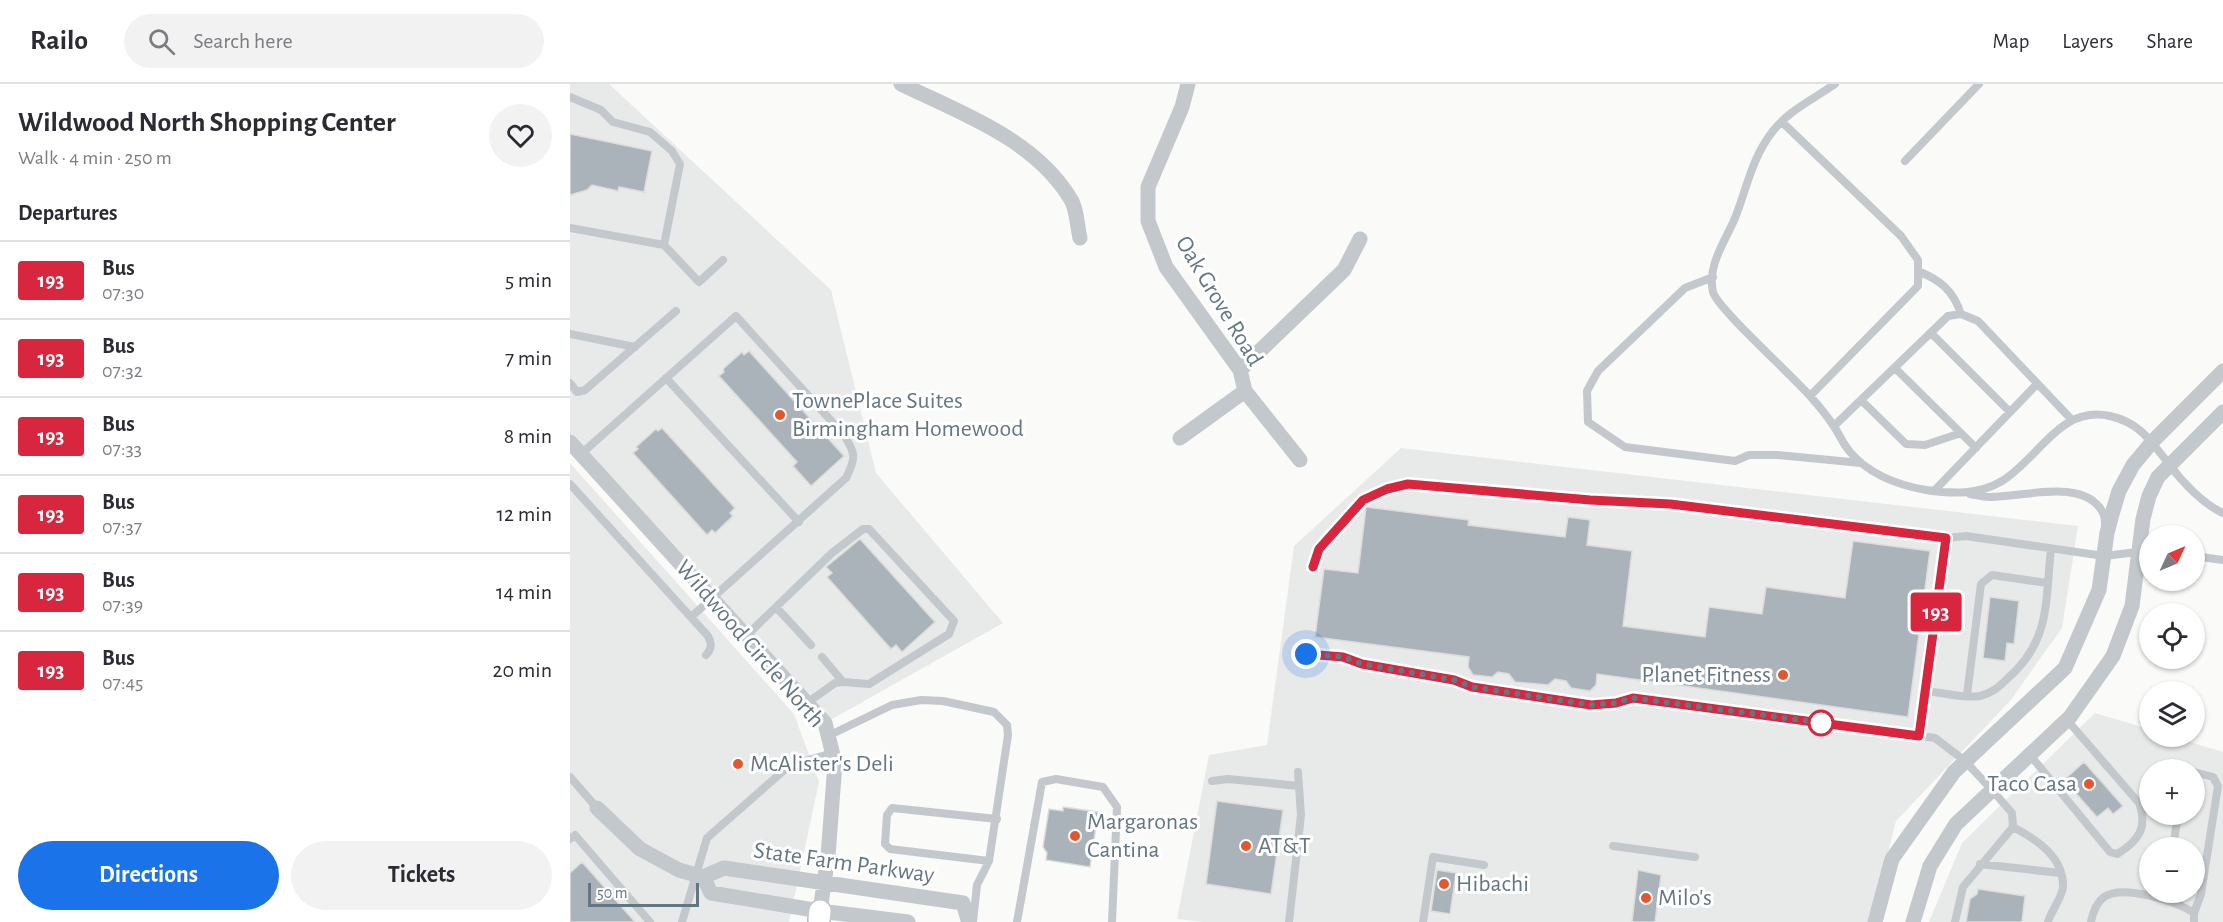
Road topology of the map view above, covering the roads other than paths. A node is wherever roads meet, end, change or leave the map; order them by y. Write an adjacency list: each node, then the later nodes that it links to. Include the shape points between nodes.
1 (901, 84): 9 (street, via 999,133 1039,159 1071,199)
2 (1188, 84): 21 (street, Oak Grove Road, via 1148,187 1148,221 1166,267)
3 (1835, 84): 6 (lane)
4 (1979, 84): 7 (lane)
5 (570, 97): 11 (lane, via 601,110 613,122 650,132 672,151 680,164)
6 (1782, 122): 13 (lane, via 1901,236 1918,260); 14 (lane, via 1759,151 1735,219 1718,250)
7 (1905, 160)
8 (570, 228): 11 (lane)
9 (1080, 238)
10 (1360, 240): 21 (street, via 1344,270)
11 (664, 245): 12 (lane, via 699,282)
12 (723, 260)
13 (1918, 271): 16 (lane, via 1936,279 1956,300); 27 (lane, via 1918,286)
14 (1713, 277): 27 (lane, via 1713,293 1724,307); 39 (lane, via 1685,288 1598,371 1587,391 1588,422 1625,447 1735,461 1749,454)
15 (676, 311): 19 (lane)
16 (1961, 314): 17 (lane, via 1948,316); 25 (lane, via 1978,321)
17 (1931, 333): 20 (lane); 29 (lane)
18 (570, 334): 19 (lane)
19 (635, 346): 24 (lane, via 585,390 578,392)
20 (1895, 368): 28 (lane); 33 (lane)
21 (1240, 370): 26 (street, Oak Grove Road)
22 (2223, 371): 35 (street)
23 (666, 378): 36 (lane); 45 (lane); 45 (lane, via 736,316 853,449 854,461 846,478)
24 (570, 383)
25 (2037, 384): 29 (lane); 31 (lane)
26 (1245, 391): 34 (street); 38 (street, Oak Grove Road)
27 (1810, 396): 32 (lane)
28 (1861, 400): 32 (lane); 33 (lane, via 1906,444 1924,445)
29 (2010, 412): 37 (lane)
30 (2223, 412): 40 (street)
31 (2072, 420): 35 (lane, via 2085,414 2111,416 2136,426); 43 (lane, via 2000,482)
32 (1834, 426): 39 (lane)
33 (1960, 433): 37 (lane)
34 (1180, 438)
35 (2153, 441): 40 (lane); 47 (street, via 2133,465 2119,491)
36 (575, 448): 57 (street, Wildwood Circle North)
37 (1976, 448): 42 (lane)
38 (1300, 460)
39 (1861, 463): 42 (lane, via 1892,481)
40 (2170, 465): 44 (lane, via 2203,500); 46 (street, via 2158,477 2149,496)
41 (570, 484): 59 (lane)
42 (1934, 491): 43 (lane)
43 (1969, 493): 47 (lane, via 1987,497 2050,491 2074,493 2090,499 2103,511)
44 (2223, 513)
45 (799, 522): 57 (lane)
46 (2143, 525)
47 (2107, 533): 51 (street)
48 (1946, 538): 49 (lane, via 1966,536); 54 (lane, via 1670,504 1408,484 1363,500 1319,549); 66 (lane)
49 (2051, 549): 51 (lane); 56 (lane)
50 (2139, 552): 51 (lane)
51 (2104, 556): 74 (street, via 2099,590 2065,668)
52 (2205, 558): 53 (lane)
53 (2223, 560)
54 (1313, 567)
55 (2139, 574): 69 (street, via 2113,656)
56 (2047, 583): 67 (lane, via 2043,628 2021,667 1993,692); 67 (lane, via 1992,575 1981,584)
57 (712, 597): 59 (lane); 60 (street, Wildwood Circle North)
58 (776, 607): 60 (lane); 61 (lane); 65 (lane, via 857,532 869,529 954,621 949,634 869,684)
59 (690, 616): 63 (lane, via 711,643)
60 (746, 636): 68 (street, Wildwood Circle North)
61 (811, 645)
62 (1306, 654): 71 (lane, via 1343,657 1472,687 1591,705 1633,698)
63 (706, 655)
64 (822, 657): 65 (lane)
65 (843, 682): 68 (lane, via 830,685)
66 (1925, 691): 67 (lane); 71 (lane)
67 (1967, 695)
68 (807, 704): 70 (street, Wildwood Circle North, via 825,723)
69 (2067, 720): 73 (street); 73 (lane, via 2139,803 2143,825 2139,836 2117,854 2110,852)
70 (828, 736): 72 (street, Wildwood Circle North); 82 (lane, via 892,705 921,700 994,712 1007,725 1008,735)
71 (1919, 736): 74 (lane, via 1935,738)
72 (833, 753): 91 (lane, via 790,765 706,838); 92 (street, Wildwood Circle North)
73 (2030, 755): 80 (street)
74 (1965, 761): 80 (lane); 106 (street, via 1892,859)
75 (1298, 772): 79 (lane)
76 (2205, 775): 95 (lane, via 2213,777 2218,786 2201,894)
77 (570, 777): 81 (lane)
78 (1212, 782): 79 (lane, via 1228,779)
79 (1299, 786): 104 (lane, via 1301,814)
80 (1992, 790): 83 (lane, via 2012,813); 107 (street, via 1956,824 1930,866)
81 (597, 808): 91 (street, State Farm Parkway, via 640,849)
82 (996, 819): 87 (lane); 87 (lane, via 892,808 887,815 885,844 890,849)
83 (2013, 827): 88 (lane); 90 (lane, via 2036,839 2058,863)
84 (570, 839): 97 (lane, via 574,835)
85 (1613, 846): 86 (lane)
86 (1695, 857)
87 (989, 861): 101 (lane, via 977,885)
88 (1980, 864): 90 (lane); 108 (lane, via 1963,887)
89 (1484, 865): 105 (lane, via 1433,857)
90 (2060, 873): 109 (lane, via 2063,888)
91 (699, 876): 92 (street, State Farm Parkway, via 723,868); 96 (street, State Farm Parkway, via 711,892); 98 (lane)
92 (824, 883): 96 (street, Wildwood Circle North); 101 (street, State Farm Parkway, via 963,903)
93 (2139, 894): 110 (lane, via 2117,892 2105,896 2096,904)
94 (2179, 903): 95 (lane)
95 (2194, 913): 111 (lane)
96 (819, 919): 99 (street, State Farm Parkway)
97 (650, 922)
98 (682, 922)
99 (903, 922): 100 (street, State Farm Parkway)
100 (908, 922)
101 (971, 922)
102 (1017, 922): 103 (lane, via 1042,782 1056,779 1103,788 1117,807)
103 (1112, 922)
104 (1288, 922)
105 (1423, 922)
106 (1875, 922)
107 (1913, 922)
108 (1955, 922)
109 (2048, 922)
110 (2091, 922)
111 (2194, 922)

